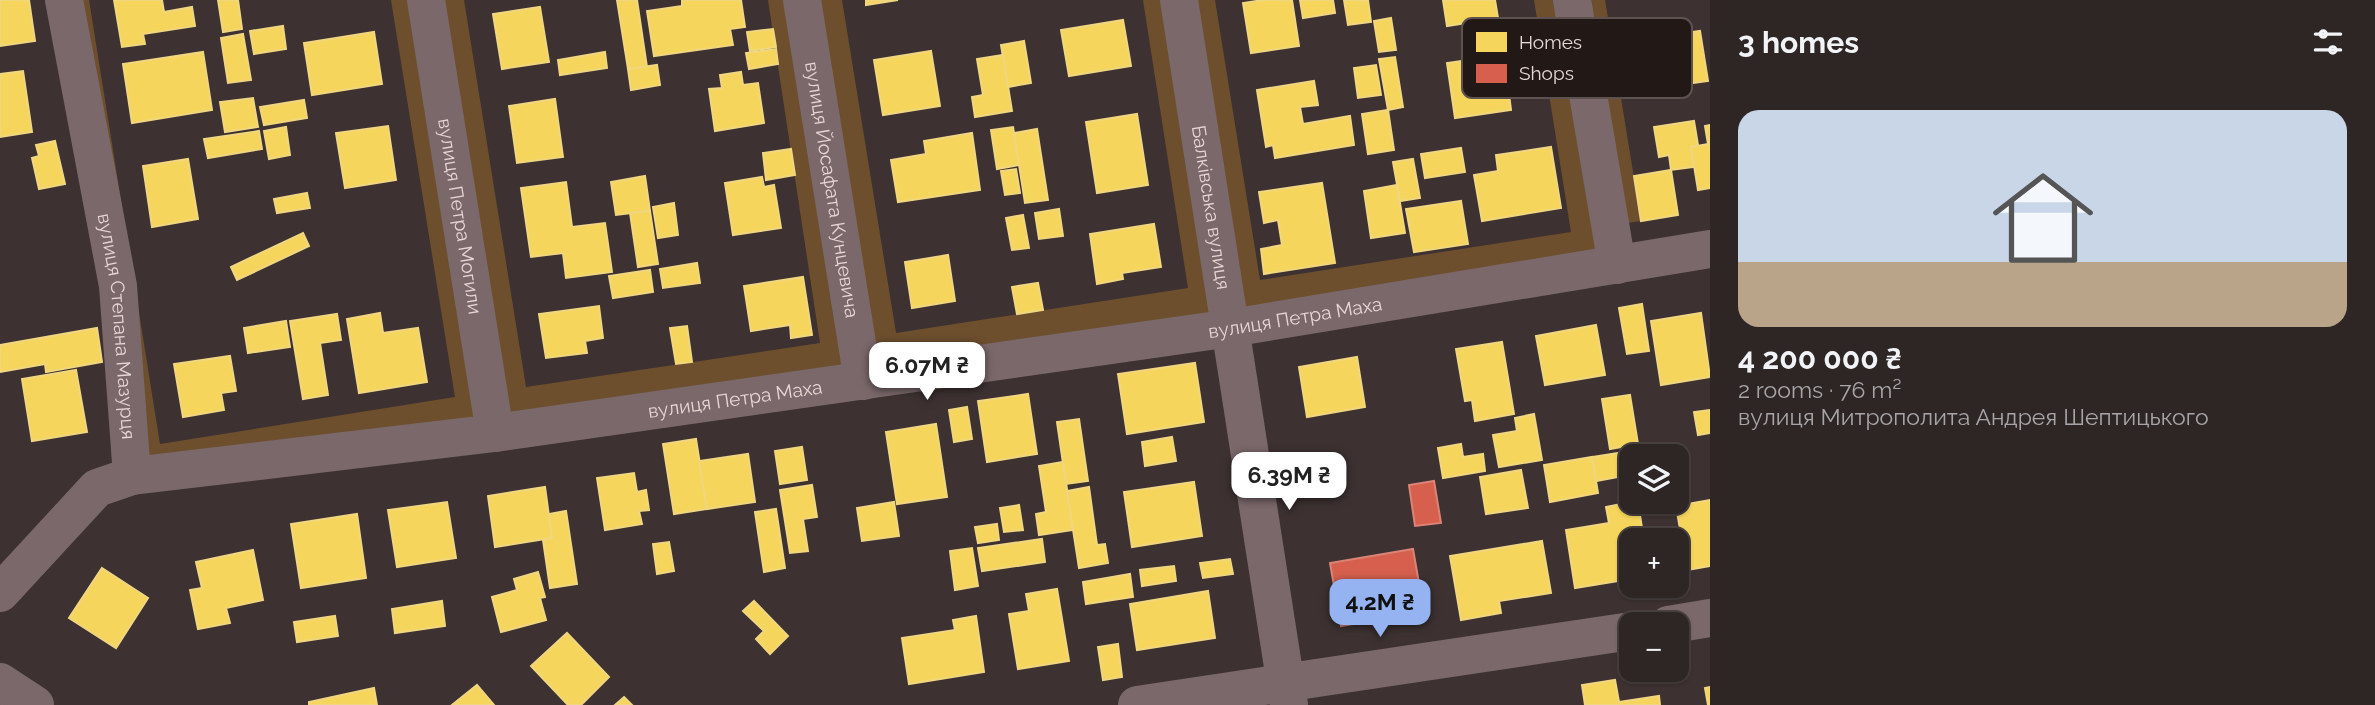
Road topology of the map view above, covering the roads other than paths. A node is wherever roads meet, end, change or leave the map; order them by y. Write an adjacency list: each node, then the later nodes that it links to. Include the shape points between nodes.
1 (64, 0): 13 (street, вулиця Степана Мазурця, via 118,286)
2 (426, 0): 12 (street, вулиця Петра Могили)
3 (802, 0): 11 (street, вулиця Йосафата Кунцевича)
4 (1179, 0): 10 (street, Балківська вулиця)
5 (1572, 0): 6 (street)
6 (1575, 18)
7 (1589, 98): 9 (street)
8 (1710, 250): 9 (street, вулиця Петра Маха)
9 (1617, 265): 10 (street, вулиця Петра Маха)
10 (1231, 328): 11 (street, вулиця Петра Маха); 19 (street, Балківська вулиця)
11 (863, 381): 12 (street, вулиця Петра Маха)
12 (495, 433): 13 (street, вулиця Петра Маха)
13 (132, 476): 14 (street, via 97,488)
14 (0, 593)
15 (1710, 618): 16 (street)
16 (1689, 622)
17 (1619, 633): 19 (street)
18 (0, 682): 20 (street)
19 (1287, 695): 21 (street)
20 (36, 705)
21 (1138, 705)

